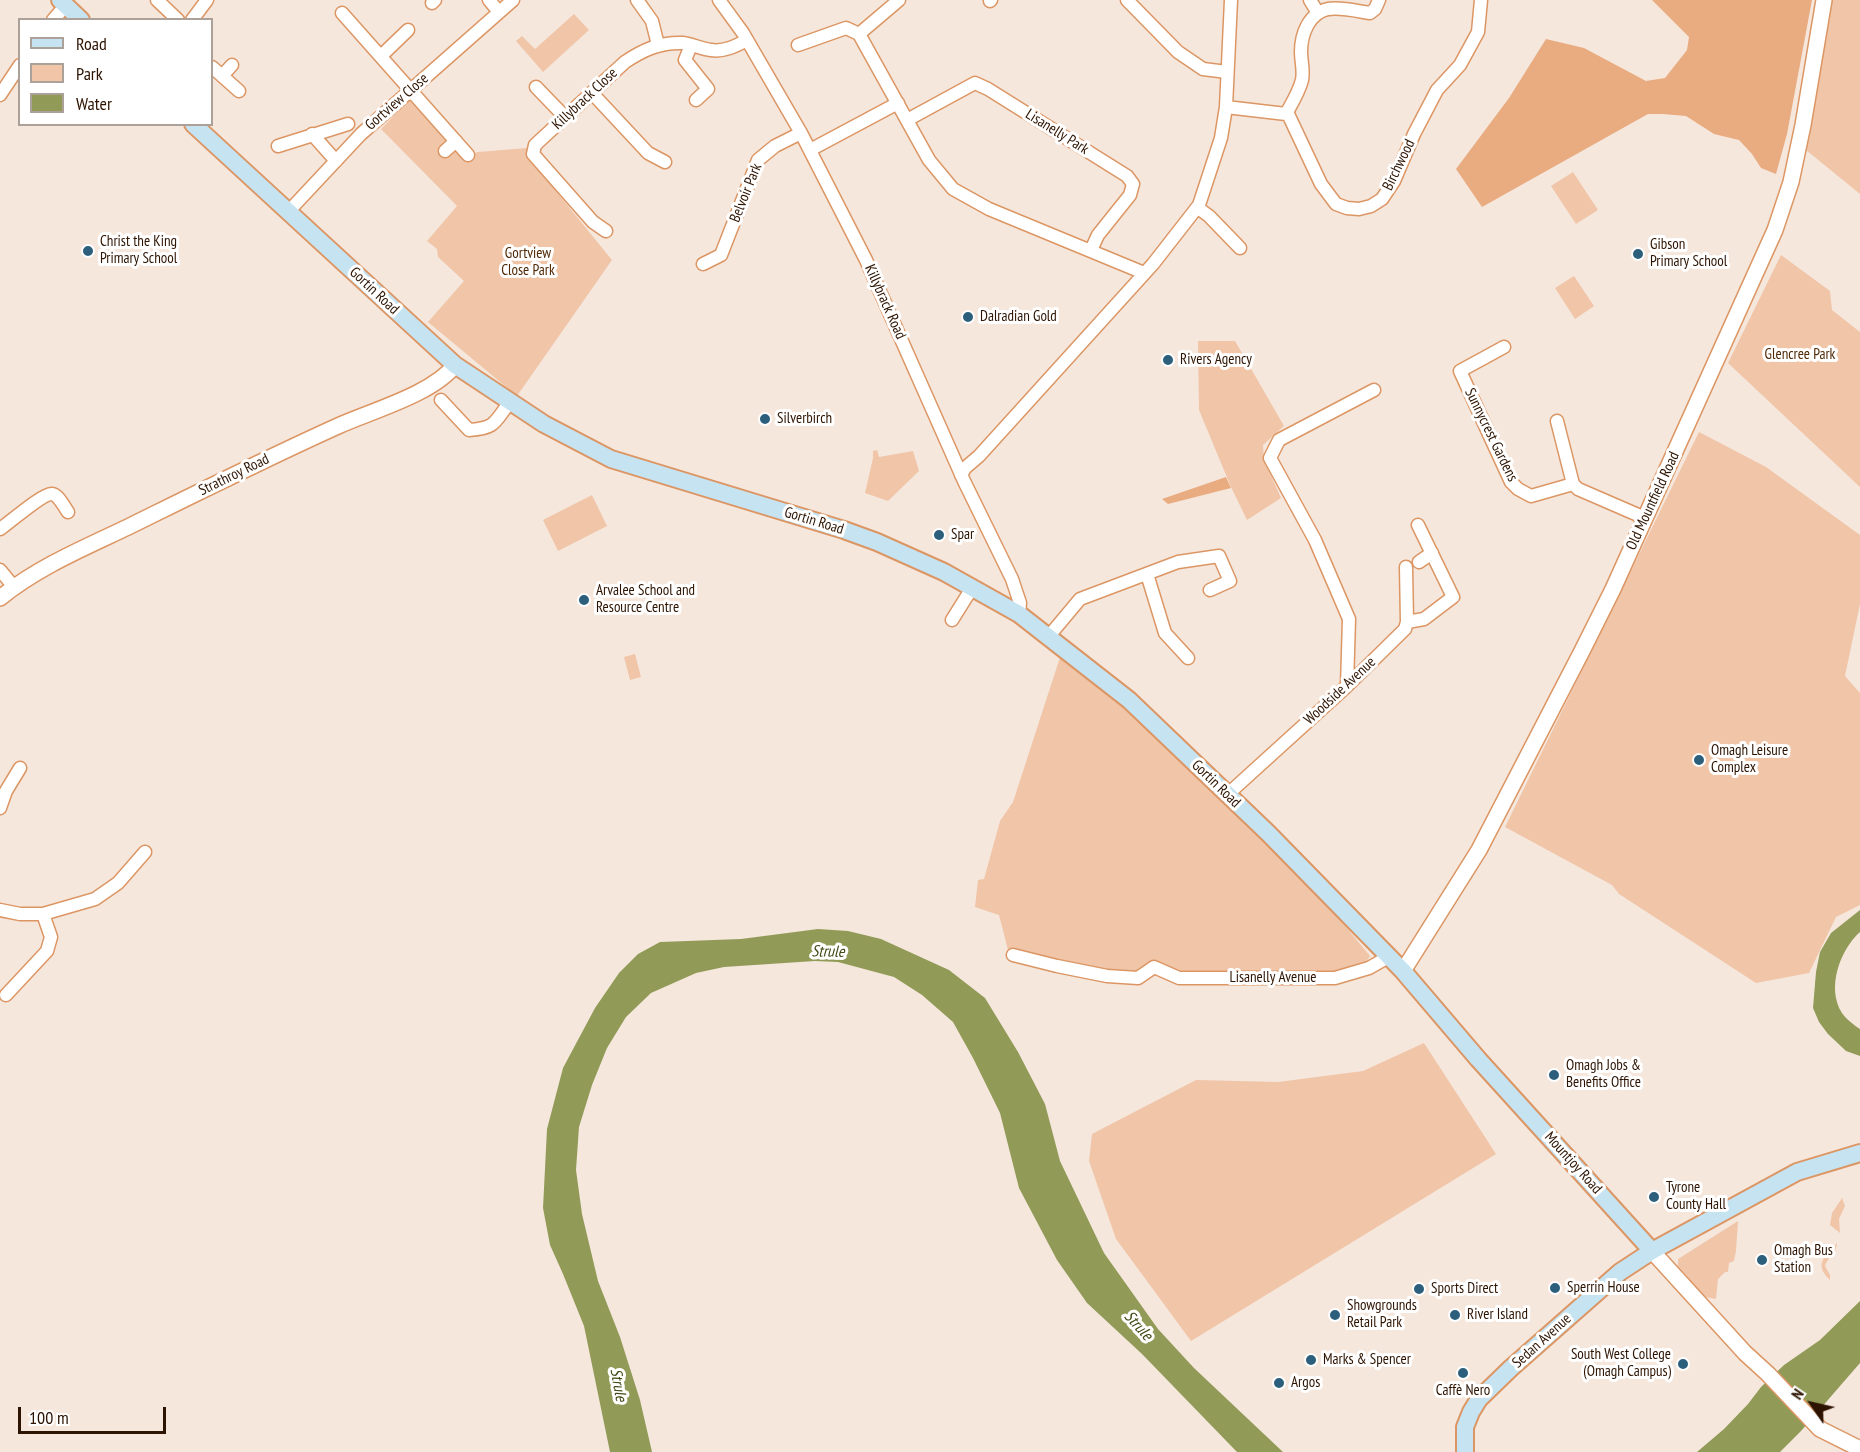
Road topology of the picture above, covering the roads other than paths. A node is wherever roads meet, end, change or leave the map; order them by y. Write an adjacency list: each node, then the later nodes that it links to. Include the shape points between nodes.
1 (157, 0): 20 (street)
2 (207, 0): 21 (street)
3 (489, 0): 15 (street)
4 (513, 0): 15 (street, Gortview Close)
5 (637, 0): 25 (street, via 652,21)
6 (899, 0): 23 (street)
7 (1127, 0): 32 (street, via 1178,52 1203,69)
8 (1231, 0): 32 (street)
9 (1310, 0): 17 (street)
10 (1481, 0): 42 (street, Birchwood, via 1478,32 1460,65 1437,90 1394,181 1382,199 1371,206 1359,209 1336,204 1321,184)
11 (1824, 0): 72 (street, Old Mountfield Road, via 1791,182 1775,230)
12 (720, 1): 24 (street, Killybrack Road)
13 (63, 3): 18 (street); 19 (main road)
14 (1377, 5): 17 (street, via 1370,13 1330,9)
15 (499, 12): 35 (street, Gortview Close)
16 (342, 13): 28 (street)
17 (1318, 13): 42 (street, via 1304,32 1302,77)
18 (54, 18)
19 (79, 18)
20 (176, 18)
21 (194, 18)
22 (408, 30): 28 (street)
23 (859, 33): 27 (street, via 846,28); 40 (street)
24 (747, 40): 26 (street, Killybrack Close, via 732,48 712,51); 47 (street, Killybrack Road)
25 (658, 45): 26 (street, Killybrack Close); 37 (street, Killybrack Close, via 625,62)
26 (691, 45): 39 (street, via 685,60 708,89)
27 (798, 45)
28 (381, 56): 35 (street)
29 (231, 65): 33 (street)
30 (18, 68): 38 (street)
31 (213, 68): 33 (street)
32 (1227, 72): 41 (street)
33 (222, 76): 36 (street)
34 (536, 87): 43 (street)
35 (411, 90): 49 (street); 54 (street, Gortview Close)
36 (239, 91)
37 (592, 93): 43 (street, Killybrack Close); 55 (street, via 648,153)
38 (0, 95)
39 (696, 100)
40 (898, 103): 44 (street); 51 (street)
41 (1226, 107): 42 (street); 56 (street, via 1221,138)
42 (1286, 114)
43 (565, 117): 58 (street, Killybrack Close, via 535,145 533,154 593,222)
44 (907, 120): 60 (street, via 929,160 953,189 989,209); 60 (street, Lisanelly Park, via 975,83 1127,176 1133,184 1130,195)
45 (348, 124): 48 (street)
46 (195, 126): 57 (main road, Gortin Road)
47 (801, 132): 51 (street, Killybrack Road); 61 (street, Belvoir Park, via 758,160 721,255)
48 (312, 134): 50 (street); 54 (street)
49 (456, 141): 52 (street); 53 (street)
50 (278, 146)
51 (810, 150): 69 (street, Killybrack Road, via 866,260)
52 (445, 151)
53 (468, 155)
54 (336, 161): 57 (street, Gortview Close)
55 (665, 162)
56 (1198, 208): 59 (street); 62 (street)
57 (288, 212): 64 (main road, Gortin Road)
58 (606, 231)
59 (1240, 248)
60 (1091, 250): 62 (street)
61 (703, 264)
62 (1144, 273): 69 (street)
63 (1504, 347): 70 (street, Sunnycrest Gardens, via 1460,371 1511,482 1531,496)
64 (455, 365): 67 (main road, Gortin Road); 80 (street, Strathroy Road, via 445,376 411,395 172,504)
65 (1374, 390): 89 (street, via 1279,440 1270,458 1315,540 1349,619)
66 (441, 400): 67 (street, via 469,430 494,424)
67 (510, 402): 81 (main road, Gortin Road, via 611,459 844,530 944,572)
68 (1557, 421): 70 (street)
69 (961, 475): 84 (street, Killybrack Road, via 1012,579 1020,603)
70 (1573, 484): 72 (street)
71 (68, 512): 74 (street, via 56,495 47,495)
72 (1645, 518): 98 (street, Old Mountfield Road, via 1582,651 1479,850)
73 (1418, 525): 75 (street)
74 (0, 529)
75 (1432, 554): 76 (street); 86 (street, via 1453,597 1424,619)
76 (1419, 562)
77 (1406, 567): 86 (street)
78 (0, 570): 80 (street)
79 (1147, 574): 82 (street, via 1178,562 1219,556 1230,581); 87 (street, via 1080,599); 88 (street, via 1165,633)
80 (14, 587): 83 (street, Strathroy Road)
81 (972, 588): 84 (main road, Gortin Road); 85 (street)
82 (1210, 590)
83 (0, 598)
84 (1019, 614): 87 (main road, Gortin Road)
85 (952, 620)
86 (1407, 622): 89 (street, Woodside Avenue, via 1405,629)
87 (1049, 636): 91 (main road, Gortin Road, via 1129,700)
88 (1188, 658)
89 (1347, 686): 91 (street, Woodside Avenue)
90 (20, 768): 92 (street)
91 (1228, 794): 97 (main road, Gortin Road)
92 (0, 808)
93 (145, 852): 95 (street, via 118,882 95,899)
94 (0, 910): 95 (street)
95 (43, 914): 99 (street, via 51,937 46,951)
96 (1013, 955): 97 (street, Lisanelly Avenue, via 1107,976 1138,978 1154,968 1179,978 1335,978 1369,968)
97 (1390, 956): 98 (main road, Gortin Road)
98 (1403, 971): 101 (main road, Mountjoy Road)
99 (6, 995)
100 (1860, 1153): 101 (main road, Sedan Avenue, via 1797,1172)
101 (1652, 1251): 102 (street, Mountjoy Road, via 1820,1429); 103 (main road, Sedan Avenue, via 1620,1272 1479,1399 1466,1427)
102 (1860, 1449)
103 (1465, 1452)

